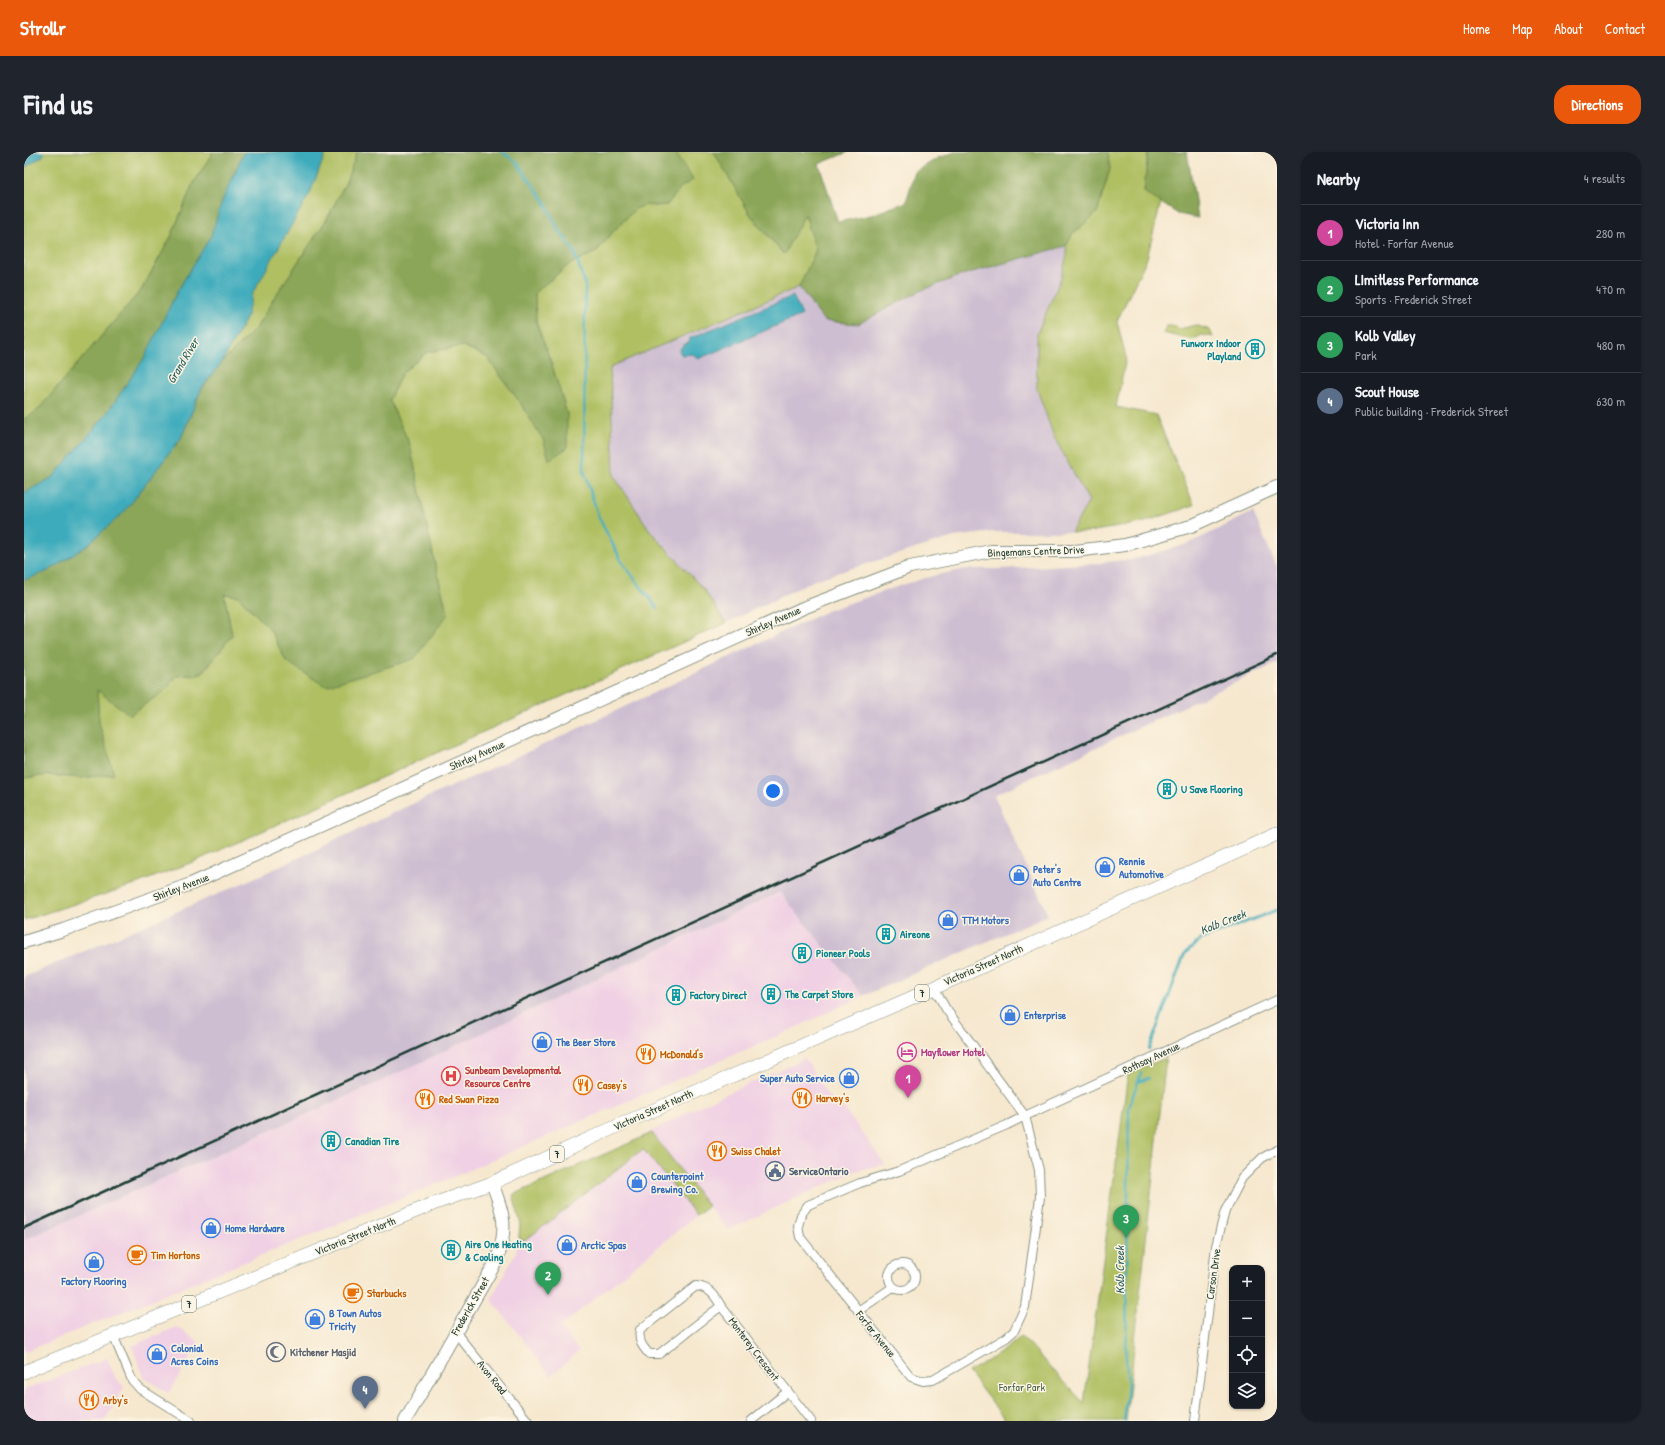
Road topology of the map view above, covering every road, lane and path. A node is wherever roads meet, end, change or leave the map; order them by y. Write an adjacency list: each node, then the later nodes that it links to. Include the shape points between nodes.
1 (1277, 488): 2 (main road, Bingemans Centre Drive, via 1191,526 1124,545 1075,551 991,551)
2 (928, 563): 4 (main road, Shirley Avenue, via 910,567 803,608 191,884)
3 (1277, 834): 5 (main road, Victoria Street North / 7)
4 (24, 942)
5 (934, 988): 7 (street, Forfar Avenue, via 946,1009); 9 (main road, Victoria Street North / 7, via 632,1119)
6 (1277, 1000): 7 (street, Rothsay Avenue)
7 (1025, 1116): 12 (street, Forfar Avenue, via 899,1171 860,1183 808,1206 800,1215 800,1237); 12 (street, Forfar Avenue, via 1039,1170 1040,1197 1025,1307 1014,1331 933,1380 923,1381 911,1377)
8 (1277, 1150): 22 (street, Carson Drive, via 1262,1158 1242,1178 1225,1211 1216,1246)
9 (492, 1184): 13 (main road, Frederick Street, via 503,1216 503,1243 497,1260); 14 (main road, Victoria Street North / 7, via 433,1204)
10 (893, 1286): 12 (street)
11 (721, 1306): 11 (street, Monterey Crescent, via 713,1293 705,1287 696,1286 640,1330 638,1338 649,1354 659,1354); 16 (street, Monterey Crescent)
12 (858, 1311)
13 (455, 1332): 18 (main road, Frederick Street); 19 (street, Avon Road)
14 (113, 1335): 15 (main road, Victoria Street North / 7); 17 (street, via 132,1380 140,1389)
15 (24, 1372)
16 (787, 1392): 20 (street); 21 (street, Monterey Crescent)
17 (191, 1421)
18 (405, 1421)
19 (528, 1421)
20 (751, 1421)
21 (811, 1421)
22 (1195, 1421)

